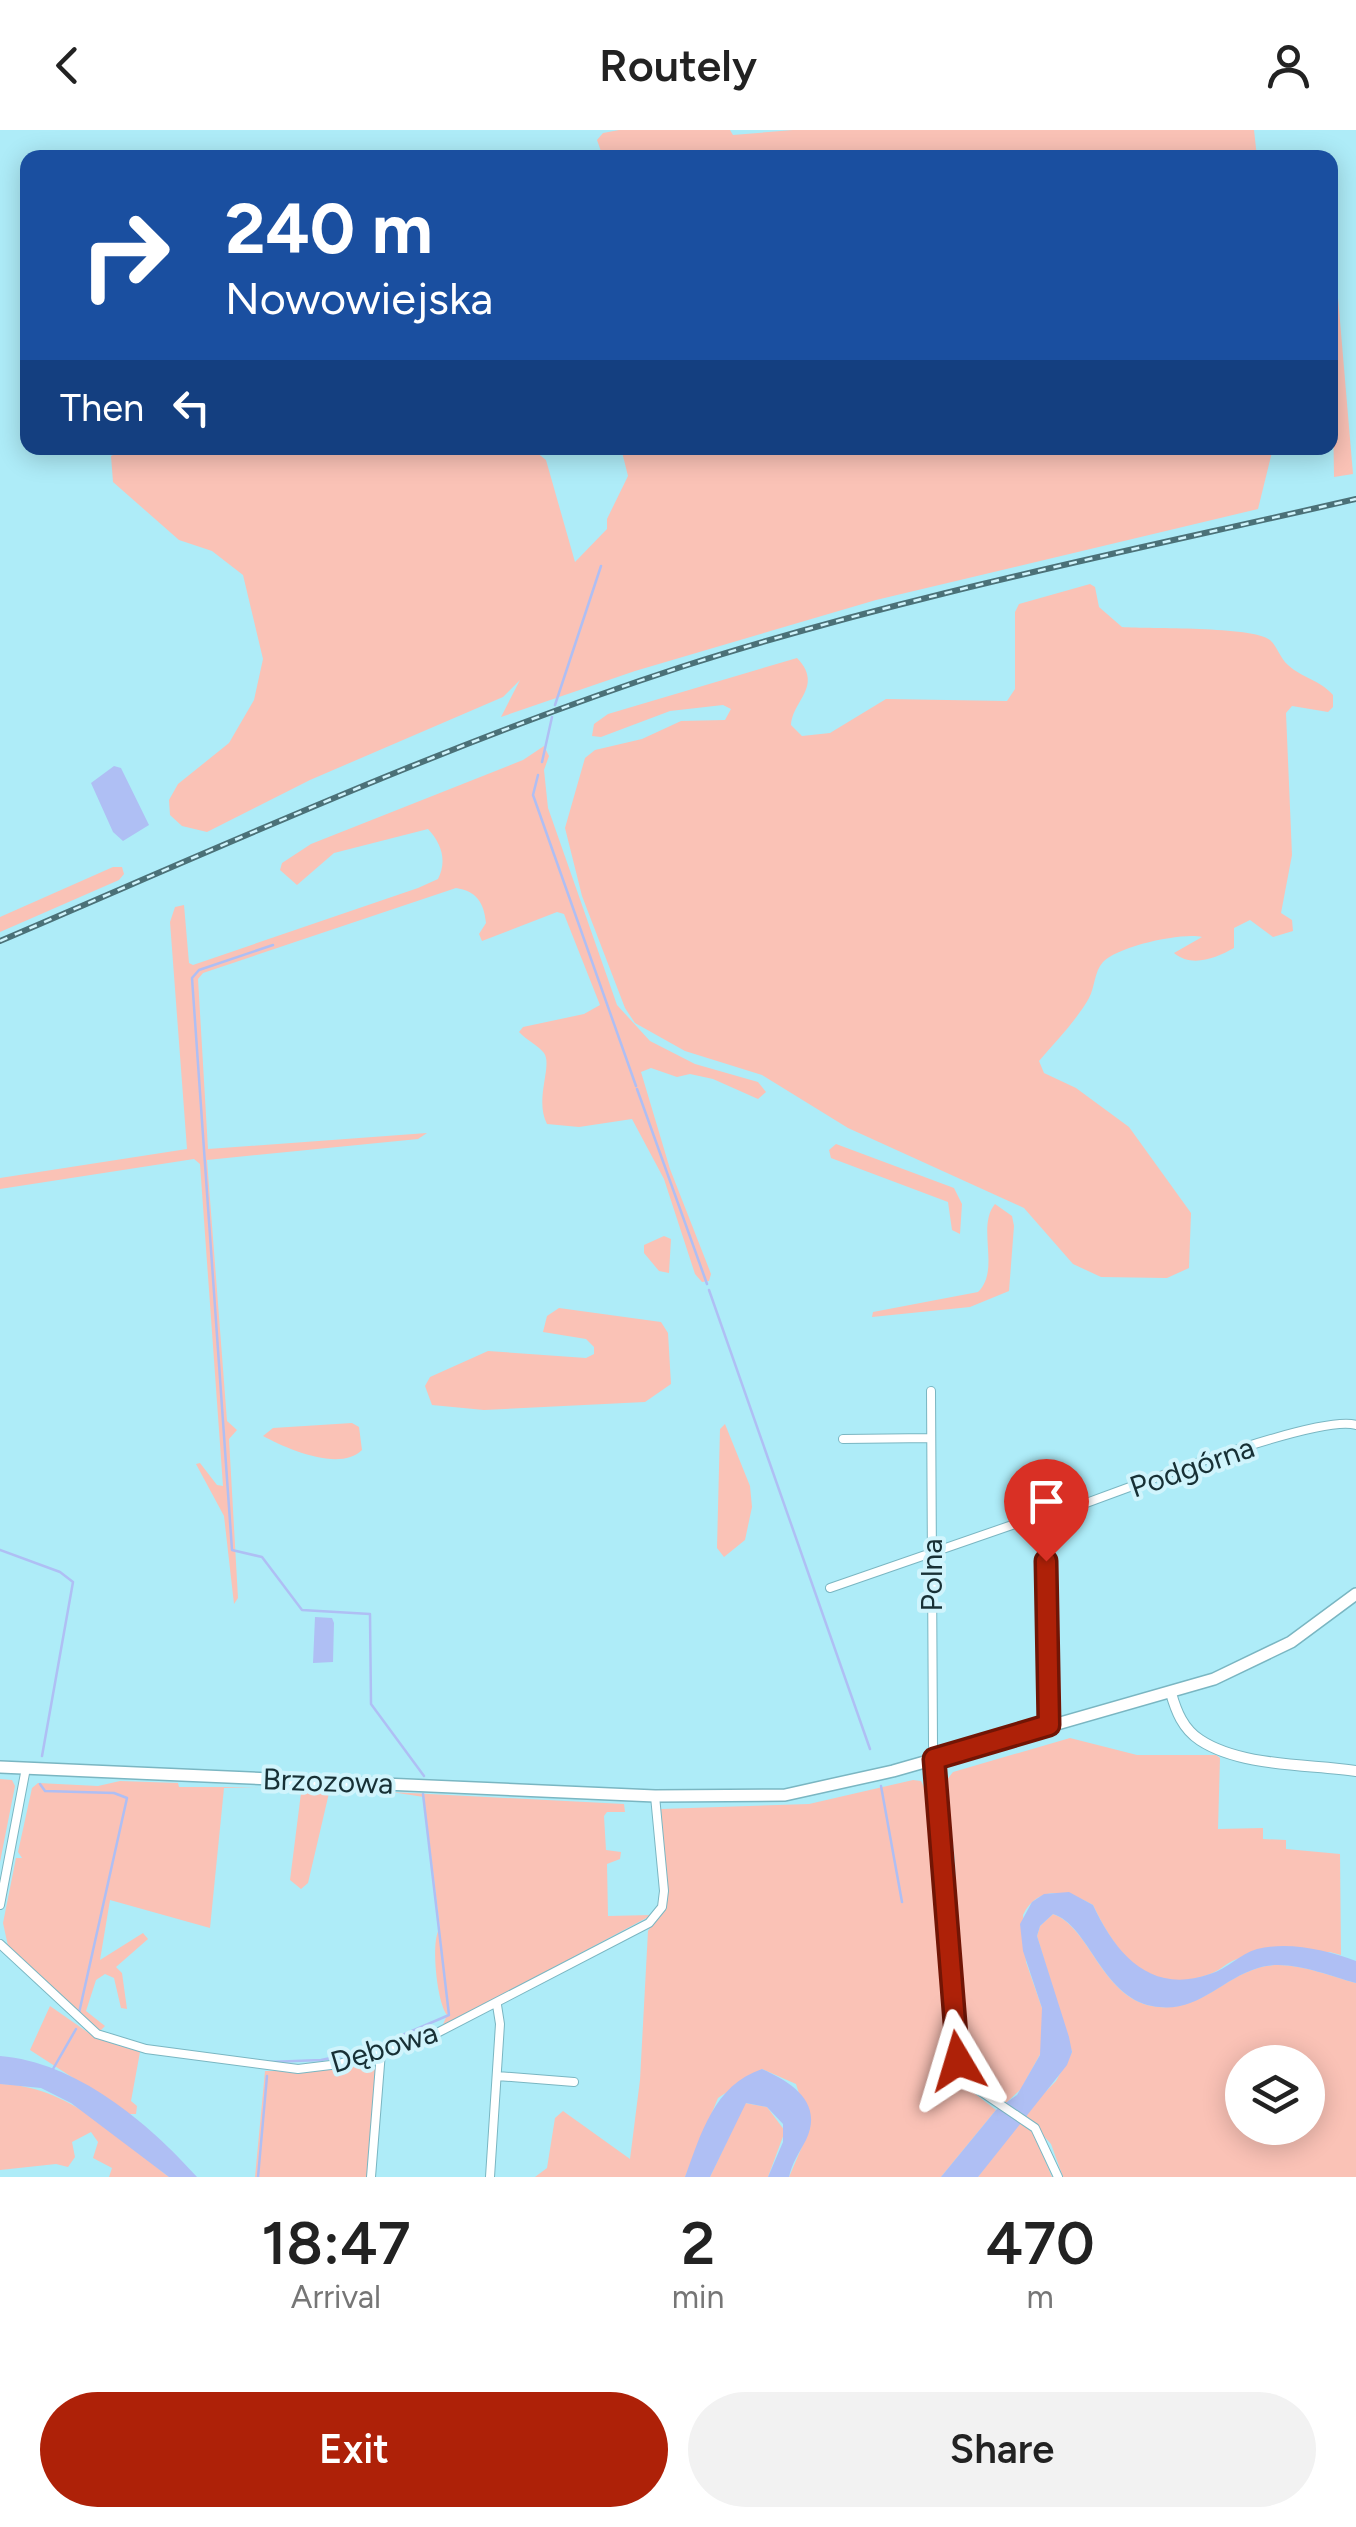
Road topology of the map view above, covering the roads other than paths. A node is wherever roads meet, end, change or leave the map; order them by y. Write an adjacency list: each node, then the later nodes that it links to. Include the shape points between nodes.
1 (930, 1392): 3 (street, Polna)
2 (1356, 1425): 5 (street, Podgórna, via 1342,1421 1290,1433)
3 (930, 1438): 4 (street); 6 (street, Polna)
4 (844, 1439)
5 (1029, 1524): 6 (street, Podgórna); 10 (street, via 1046,1561)
6 (931, 1554): 7 (street, Podgórna); 11 (street, Polna)
7 (830, 1588)
8 (1356, 1594): 9 (main road, Brzozowa, via 1252,1664)
9 (1172, 1693): 10 (main road, Brzozowa); 14 (street, via 1178,1715 1200,1740 1256,1757)
10 (1049, 1725): 11 (main road, Brzozowa)
11 (934, 1759): 15 (main road, Brzozowa, via 785,1795); 24 (street, Polna, via 955,2051 970,2084 1042,2137)
12 (0, 1767): 13 (main road, Brzozowa)
13 (26, 1768): 15 (main road, Brzozowa); 16 (street)
14 (1356, 1770)
15 (655, 1796): 18 (street, Dębowa, via 664,1884 657,1915)
16 (0, 1904)
17 (0, 1944): 19 (street, Dębowa, via 91,2030 126,2044 280,2068 318,2068)
18 (497, 2005): 19 (street, Dębowa); 20 (street)
19 (380, 2052): 22 (street)
20 (497, 2076): 21 (street); 23 (street)
21 (574, 2082)
22 (371, 2177)
23 (490, 2177)
24 (1058, 2177)

